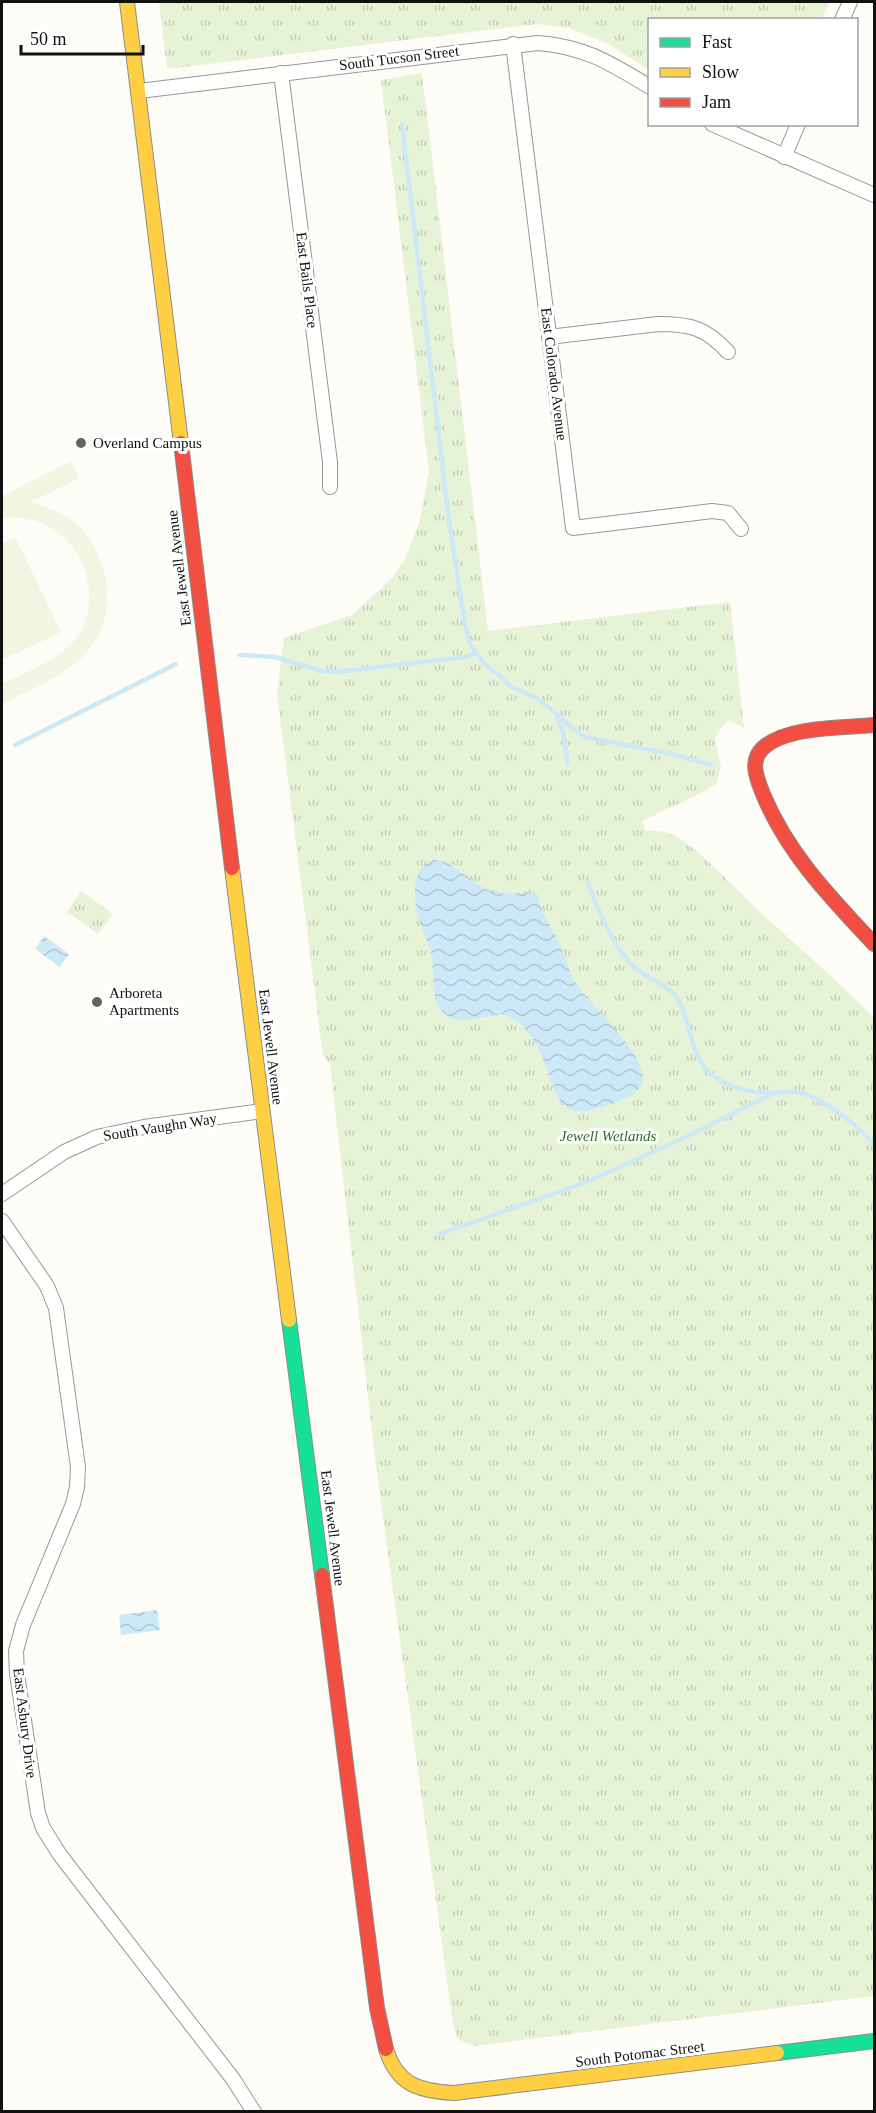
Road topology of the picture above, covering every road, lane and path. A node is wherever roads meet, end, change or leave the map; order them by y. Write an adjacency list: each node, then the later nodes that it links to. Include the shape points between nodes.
1 (127, 2): 7 (street, East Jewell Avenue)
2 (850, 2): 3 (street)
3 (844, 18)
4 (513, 44): 5 (street, South Tucson Street); 6 (street, South Tucson Street, via 561,45 584,51); 12 (street, East Colorado Avenue)
5 (282, 73): 7 (street, South Tucson Street); 14 (street, East Bails Place)
6 (648, 86)
7 (139, 91): 18 (street, East Jewell Avenue)
8 (716, 126): 10 (street)
9 (797, 126): 10 (street)
10 (784, 157): 11 (street)
11 (874, 195)
12 (549, 337): 13 (street, via 674,324 713,335); 15 (street, East Colorado Avenue, via 573,528 712,511 728,513)
13 (728, 352)
14 (330, 487)
15 (741, 529)
16 (874, 725): 17 (street, via 791,734 767,745 755,760 764,798 776,823 812,875)
17 (874, 944)
18 (262, 1111): 19 (street, South Vaughn Way, via 97,1137 64,1152); 22 (street, East Jewell Avenue, via 377,2008 388,2059 395,2072)
19 (2, 1194)
20 (2, 1221): 23 (street, East Asbury Drive, via 47,1286 56,1308 78,1467 73,1504 17,1645 17,1674 38,1813 60,1855 233,2079)
21 (874, 2041): 22 (street, South Potomac Street, via 480,2091 448,2093)
22 (411, 2085)
23 (254, 2112)

